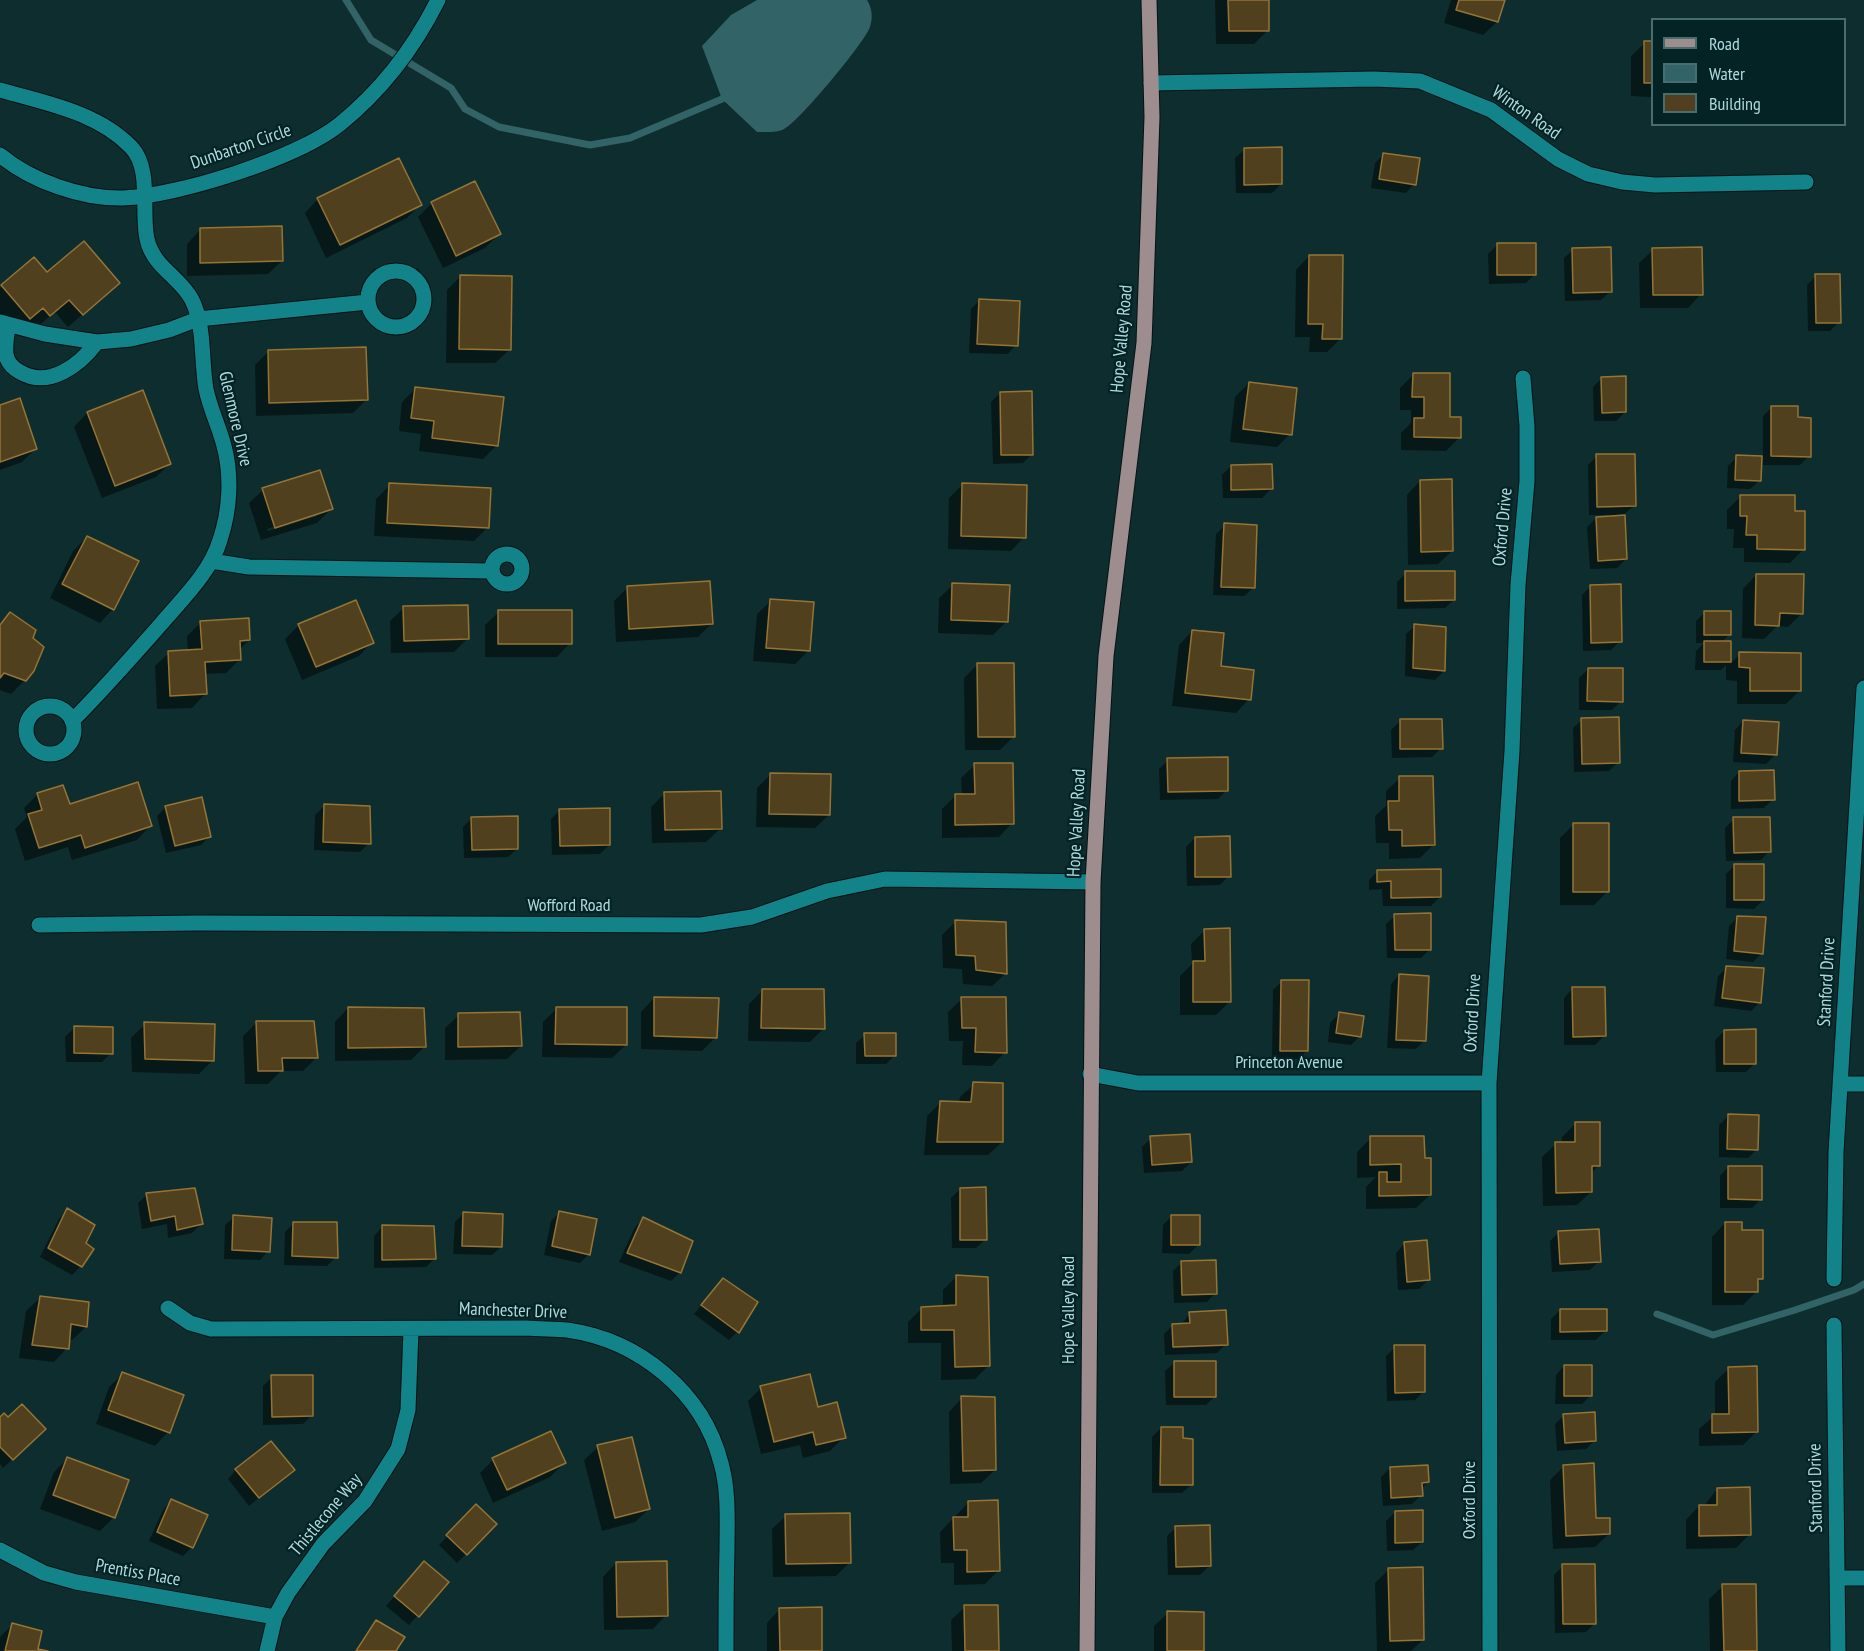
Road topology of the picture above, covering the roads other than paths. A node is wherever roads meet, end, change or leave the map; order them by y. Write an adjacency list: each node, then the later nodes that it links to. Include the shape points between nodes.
1 (438, 0): 7 (street, Dunbarton Circle, via 400,64 340,125 289,153 250,168)
2 (1149, 0): 3 (main road, Hope Valley Road)
3 (1151, 83): 6 (street, Winton Road, via 1420,81 1475,101 1558,159 1588,174 1655,185); 17 (main road, Hope Valley Road, via 1144,343 1106,656)
4 (0, 90): 7 (street, Glenmore Drive, via 79,113 114,131 134,149 144,176)
5 (0, 155): 7 (street, Dunbarton Circle, via 30,175 93,195)
6 (1806, 182)
7 (144, 196): 9 (street, Glenmore Drive, via 147,240 158,263 192,299)
8 (368, 302): 9 (street)
9 (198, 319): 11 (street, via 131,339); 13 (street, Glenmore Drive, via 206,391 224,445 228,471 226,516)
10 (4, 324): 11 (street); 11 (street, via 6,355 11,366 36,377 60,374 75,366)
11 (97, 342)
12 (1523, 378): 20 (street, Oxford Drive, via 1527,481)
13 (212, 561): 14 (street, via 249,567); 16 (street, Glenmore Drive, via 155,631)
14 (491, 571)
15 (1864, 688): 21 (street, Stanford Drive)
16 (72, 721)
17 (1093, 882): 18 (street, Wofford Road, via 885,879 827,891 752,917 701,926 197,923); 19 (main road, Hope Valley Road)
18 (39, 926)
19 (1090, 1074): 20 (street, Princeton Avenue, via 1138,1083); 33 (main road, Hope Valley Road)
20 (1489, 1083): 34 (street, Oxford Drive)
21 (1841, 1084): 22 (street); 23 (street, Stanford Drive)
22 (1864, 1084)
23 (1834, 1279)
24 (168, 1308): 26 (street, Manchester Drive, via 190,1323 211,1329)
25 (1834, 1325): 28 (street, Stanford Drive)
26 (411, 1330): 30 (street, Thistlecone Way, via 408,1410 398,1449 366,1501 323,1544); 32 (street, Manchester Drive, via 568,1330 639,1354 689,1398 722,1463 727,1509)
27 (0, 1550): 30 (street, Prentiss Place, via 44,1573 76,1581)
28 (1837, 1578): 29 (street); 35 (street, Stanford Drive)
29 (1864, 1578)
30 (275, 1617): 31 (street, Thistlecone Way)
31 (267, 1651)
32 (726, 1651)
33 (1087, 1651)
34 (1490, 1651)
35 (1838, 1651)

